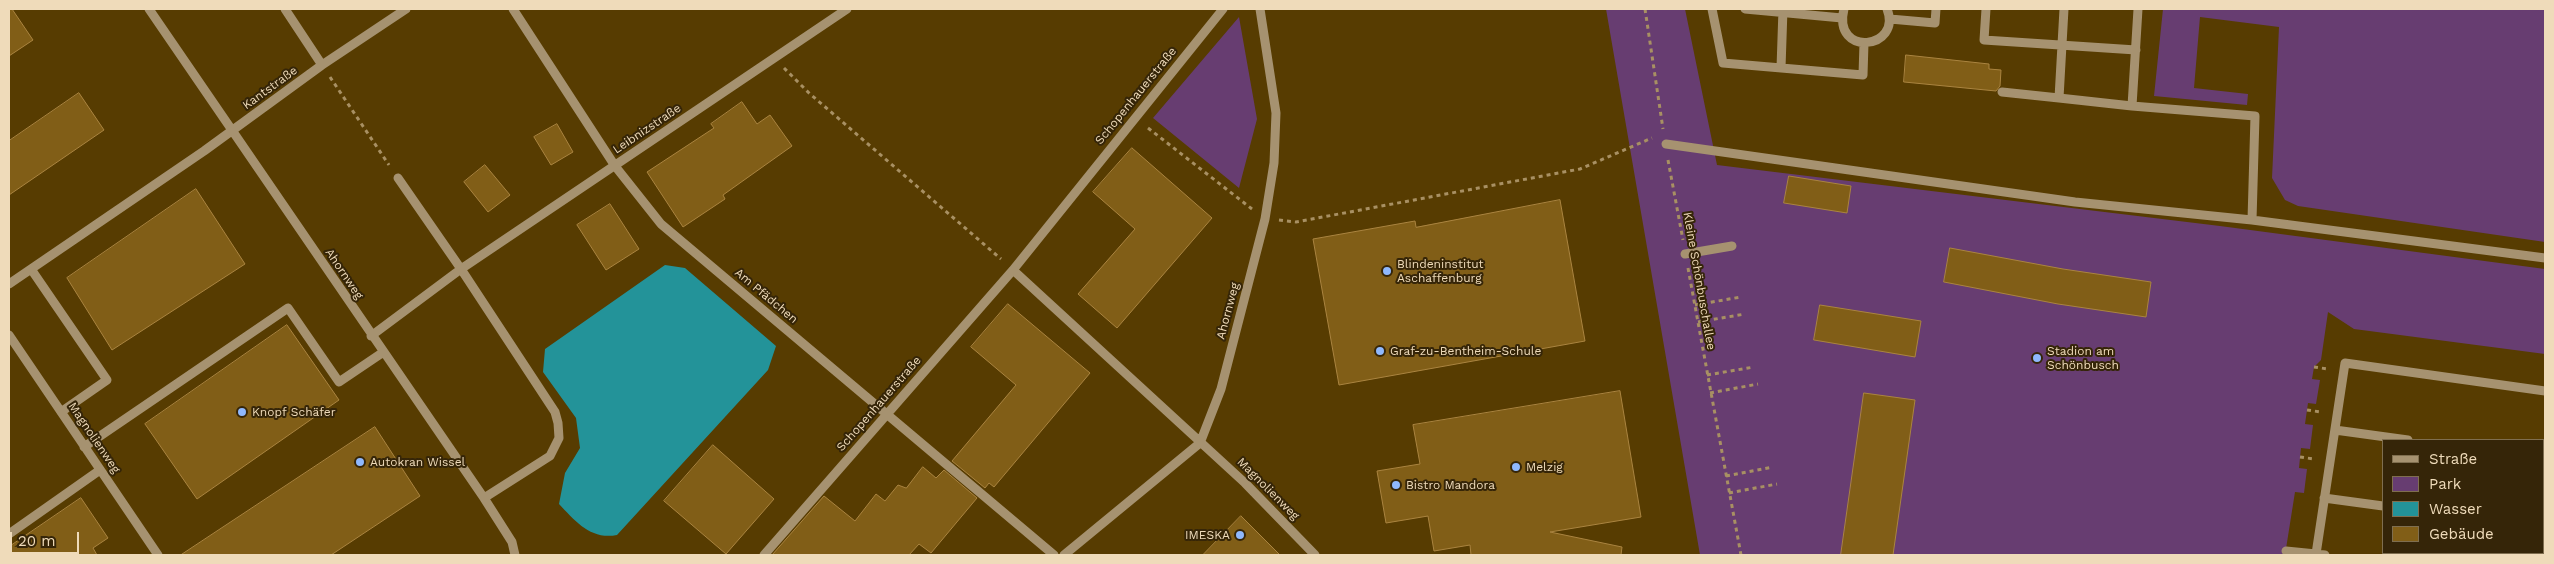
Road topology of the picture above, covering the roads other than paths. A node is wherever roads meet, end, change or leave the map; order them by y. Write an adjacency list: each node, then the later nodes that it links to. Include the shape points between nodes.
1 (149, 9): 26 (street, Ahornweg)
2 (285, 9): 21 (street)
3 (406, 9): 21 (street, Kantstraße)
4 (513, 9): 28 (street, Am Pfädchen)
5 (847, 9): 28 (street, Leibnizstraße)
6 (1223, 9): 36 (street, Schopenhauerstraße)
7 (1260, 9): 46 (street, Ahornweg, via 1276,113 1274,163 1265,219 1220,389)
8 (1712, 9): 22 (street, via 1723,63)
9 (1745, 9): 15 (street)
10 (1887, 9): 17 (street)
11 (1936, 9): 17 (street, via 1935,23)
12 (1986, 9): 19 (street, via 1984,40)
13 (2064, 9): 19 (street)
14 (2138, 9): 20 (street)
15 (1783, 10): 16 (street); 22 (street)
16 (1843, 13): 18 (street, via 1843,26 1850,37)
17 (1890, 19): 18 (street, via 1889,28 1882,37)
18 (1864, 43): 22 (street, via 1863,75)
19 (2062, 45): 20 (street); 24 (street)
20 (2136, 50): 25 (street)
21 (322, 65): 26 (street, Kantstraße)
22 (1781, 68)
23 (2002, 92): 24 (street)
24 (2059, 98): 25 (street)
25 (2132, 106): 30 (street, via 2255,116)
26 (232, 130): 34 (street, Kantstraße); 39 (street, Ahornweg)
27 (1666, 144): 30 (street, via 2075,202)
28 (615, 166): 35 (street, Leibnizstraße); 43 (street, Am Pfädchen, via 661,224)
29 (398, 178): 35 (street)
30 (2252, 220): 33 (street)
31 (1732, 246): 32 (street)
32 (1685, 254)
33 (2545, 258)
34 (31, 269): 37 (street, Kantstraße); 42 (street, via 108,380)
35 (461, 270): 39 (street, Leibnizstraße); 49 (street, via 555,412 558,423 559,438 550,456)
36 (1013, 270): 43 (street, Schopenhauerstraße); 46 (street)
37 (9, 284)
38 (9, 335): 42 (street, Magnolienweg)
39 (371, 336): 40 (street, Ahornweg)
40 (382, 352): 47 (street, via 339,382 288,308); 49 (street, Ahornweg)
41 (2545, 391): 44 (street, via 2345,363)
42 (61, 412): 47 (street, Magnolienweg)
43 (888, 413): 56 (street, Schopenhauerstraße); 57 (street, Am Pfädchen)
44 (2334, 430): 45 (street); 50 (street)
45 (2401, 439)
46 (1200, 443): 58 (street); 59 (street, Magnolienweg)
47 (84, 447): 48 (street, Magnolienweg)
48 (100, 470): 52 (street); 54 (street, Magnolienweg)
49 (484, 498): 55 (street, Ahornweg, via 512,542)
50 (2324, 498): 51 (street); 60 (street)
51 (2382, 506)
52 (9, 534)
53 (2286, 551): 60 (street)
54 (158, 555)
55 (515, 555)
56 (764, 555)
57 (1054, 555)
58 (1064, 555)
59 (1316, 555)
60 (2321, 555)

